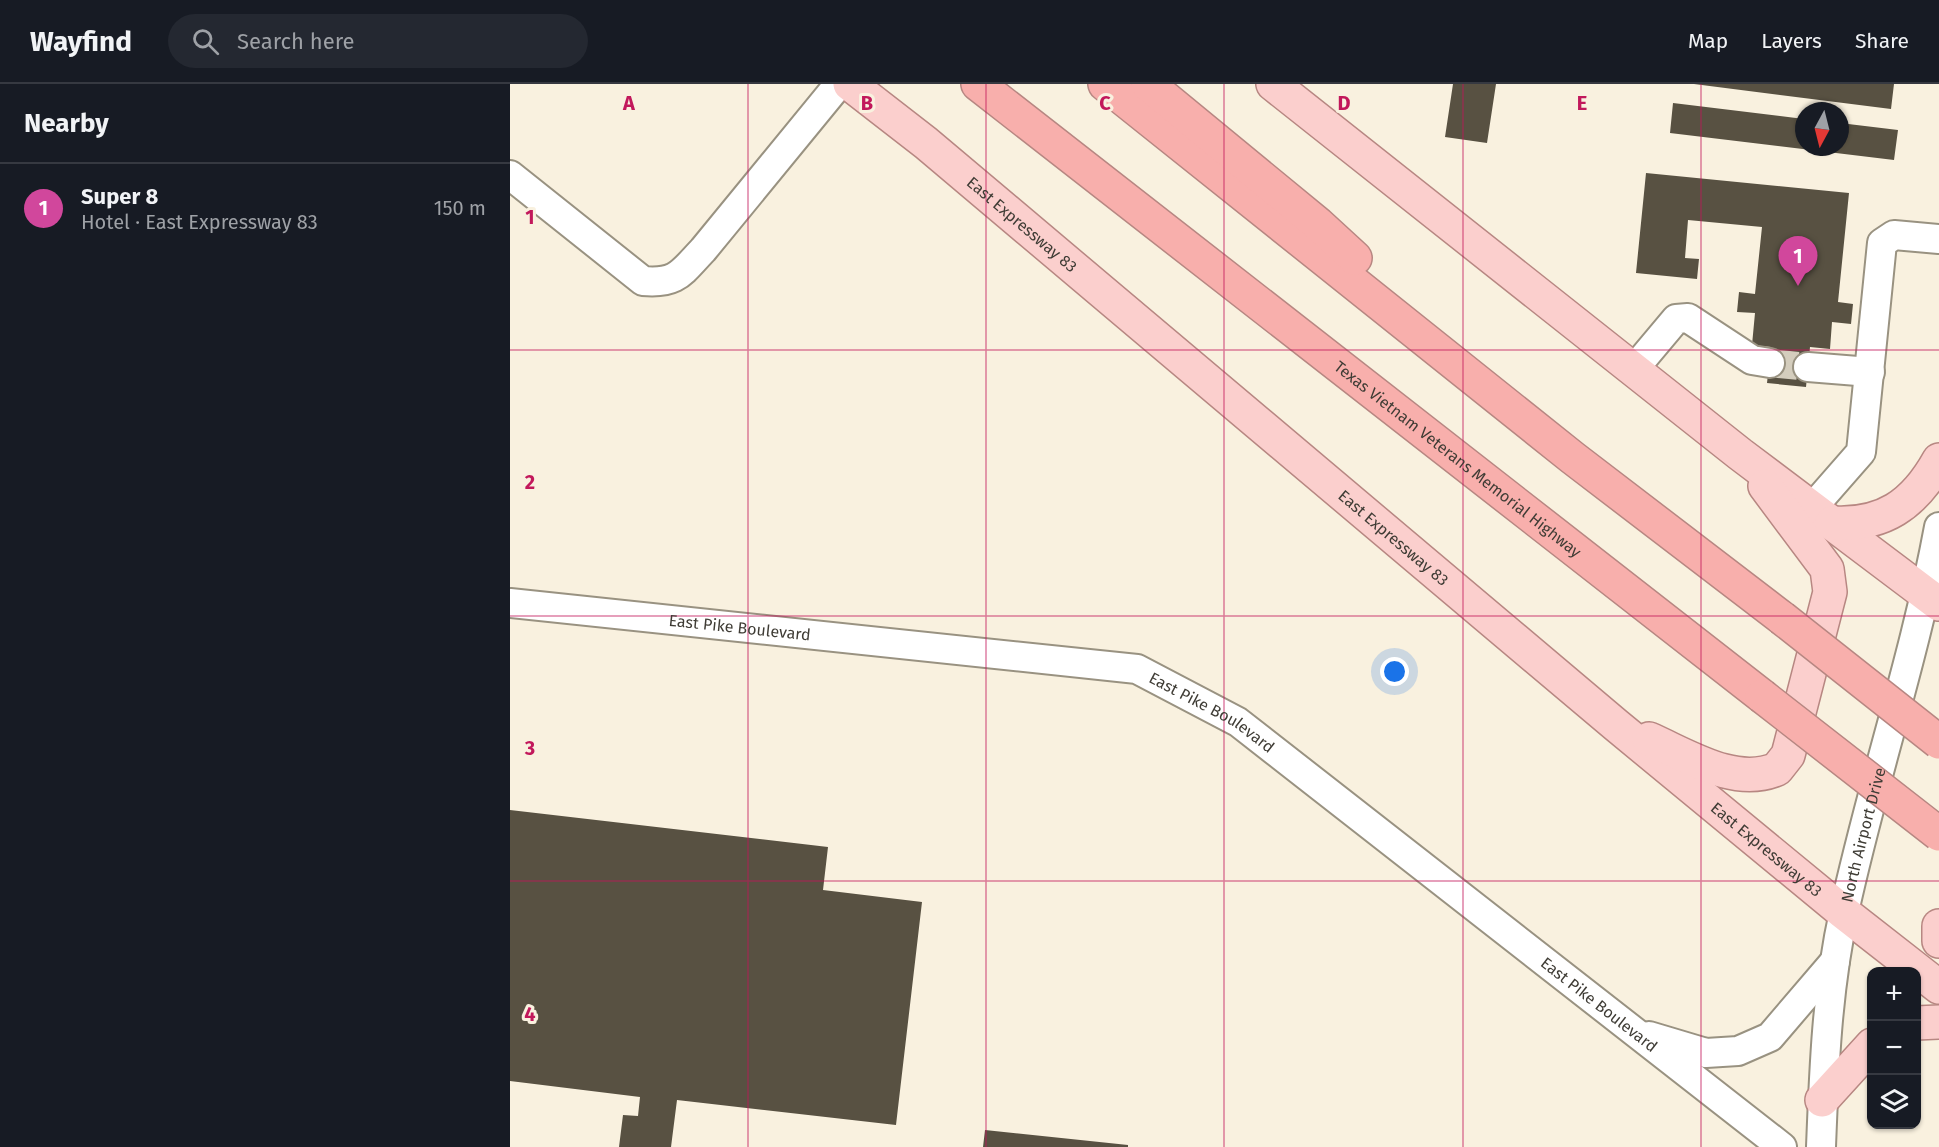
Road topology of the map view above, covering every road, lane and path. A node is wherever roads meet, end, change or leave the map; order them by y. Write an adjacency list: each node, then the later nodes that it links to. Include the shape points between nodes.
1 (839, 84): 7 (street, via 703,250 680,274 663,283 643,281)
2 (850, 84): 20 (main road, East Expressway 83, via 935,151)
3 (978, 84): 22 (highway, Texas Vietnam Veterans Memorial Highway, bridge)
4 (1105, 84): 14 (highway)
5 (1148, 84): 14 (highway, via 1318,224)
6 (1274, 84): 11 (main road)
7 (513, 183)
8 (1939, 239): 12 (street, via 1894,235 1882,243)
9 (1770, 363): 11 (street, via 1752,360 1688,318 1676,319)
10 (1808, 367): 12 (street)
11 (1634, 369): 13 (main road)
12 (1870, 372): 16 (street, via 1861,452)
13 (1740, 454): 16 (main road); 20 (main road, via 1827,569 1830,592 1788,755 1778,769 1748,777)
14 (1572, 459): 21 (highway, bridge)
15 (1939, 460): 16 (main road, via 1906,503 1885,517 1867,523)
16 (1822, 515): 18 (main road)
17 (1939, 527): 18 (street, North Airport Drive)
18 (1933, 599): 23 (street, North Airport Drive)
19 (510, 603): 30 (street, East Pike Boulevard, via 1137,669 1238,722)
20 (1616, 725): 23 (main road, East Expressway 83)
21 (1939, 742)
22 (1939, 834)
23 (1843, 912): 26 (street, North Airport Drive); 27 (main road, East Expressway 83)
24 (1939, 926): 25 (main road)
25 (1939, 941)
26 (1836, 961): 30 (street, via 1770,1037 1738,1051 1706,1053); 32 (street, North Airport Drive, via 1825,1031)
27 (1939, 987)
28 (1939, 1022): 29 (main road)
29 (1921, 1023)
30 (1636, 1033): 33 (street, East Pike Boulevard)
31 (1867, 1050): 32 (main road)
32 (1822, 1100): 34 (street, North Airport Drive)
33 (1782, 1147)
34 (1821, 1147)

